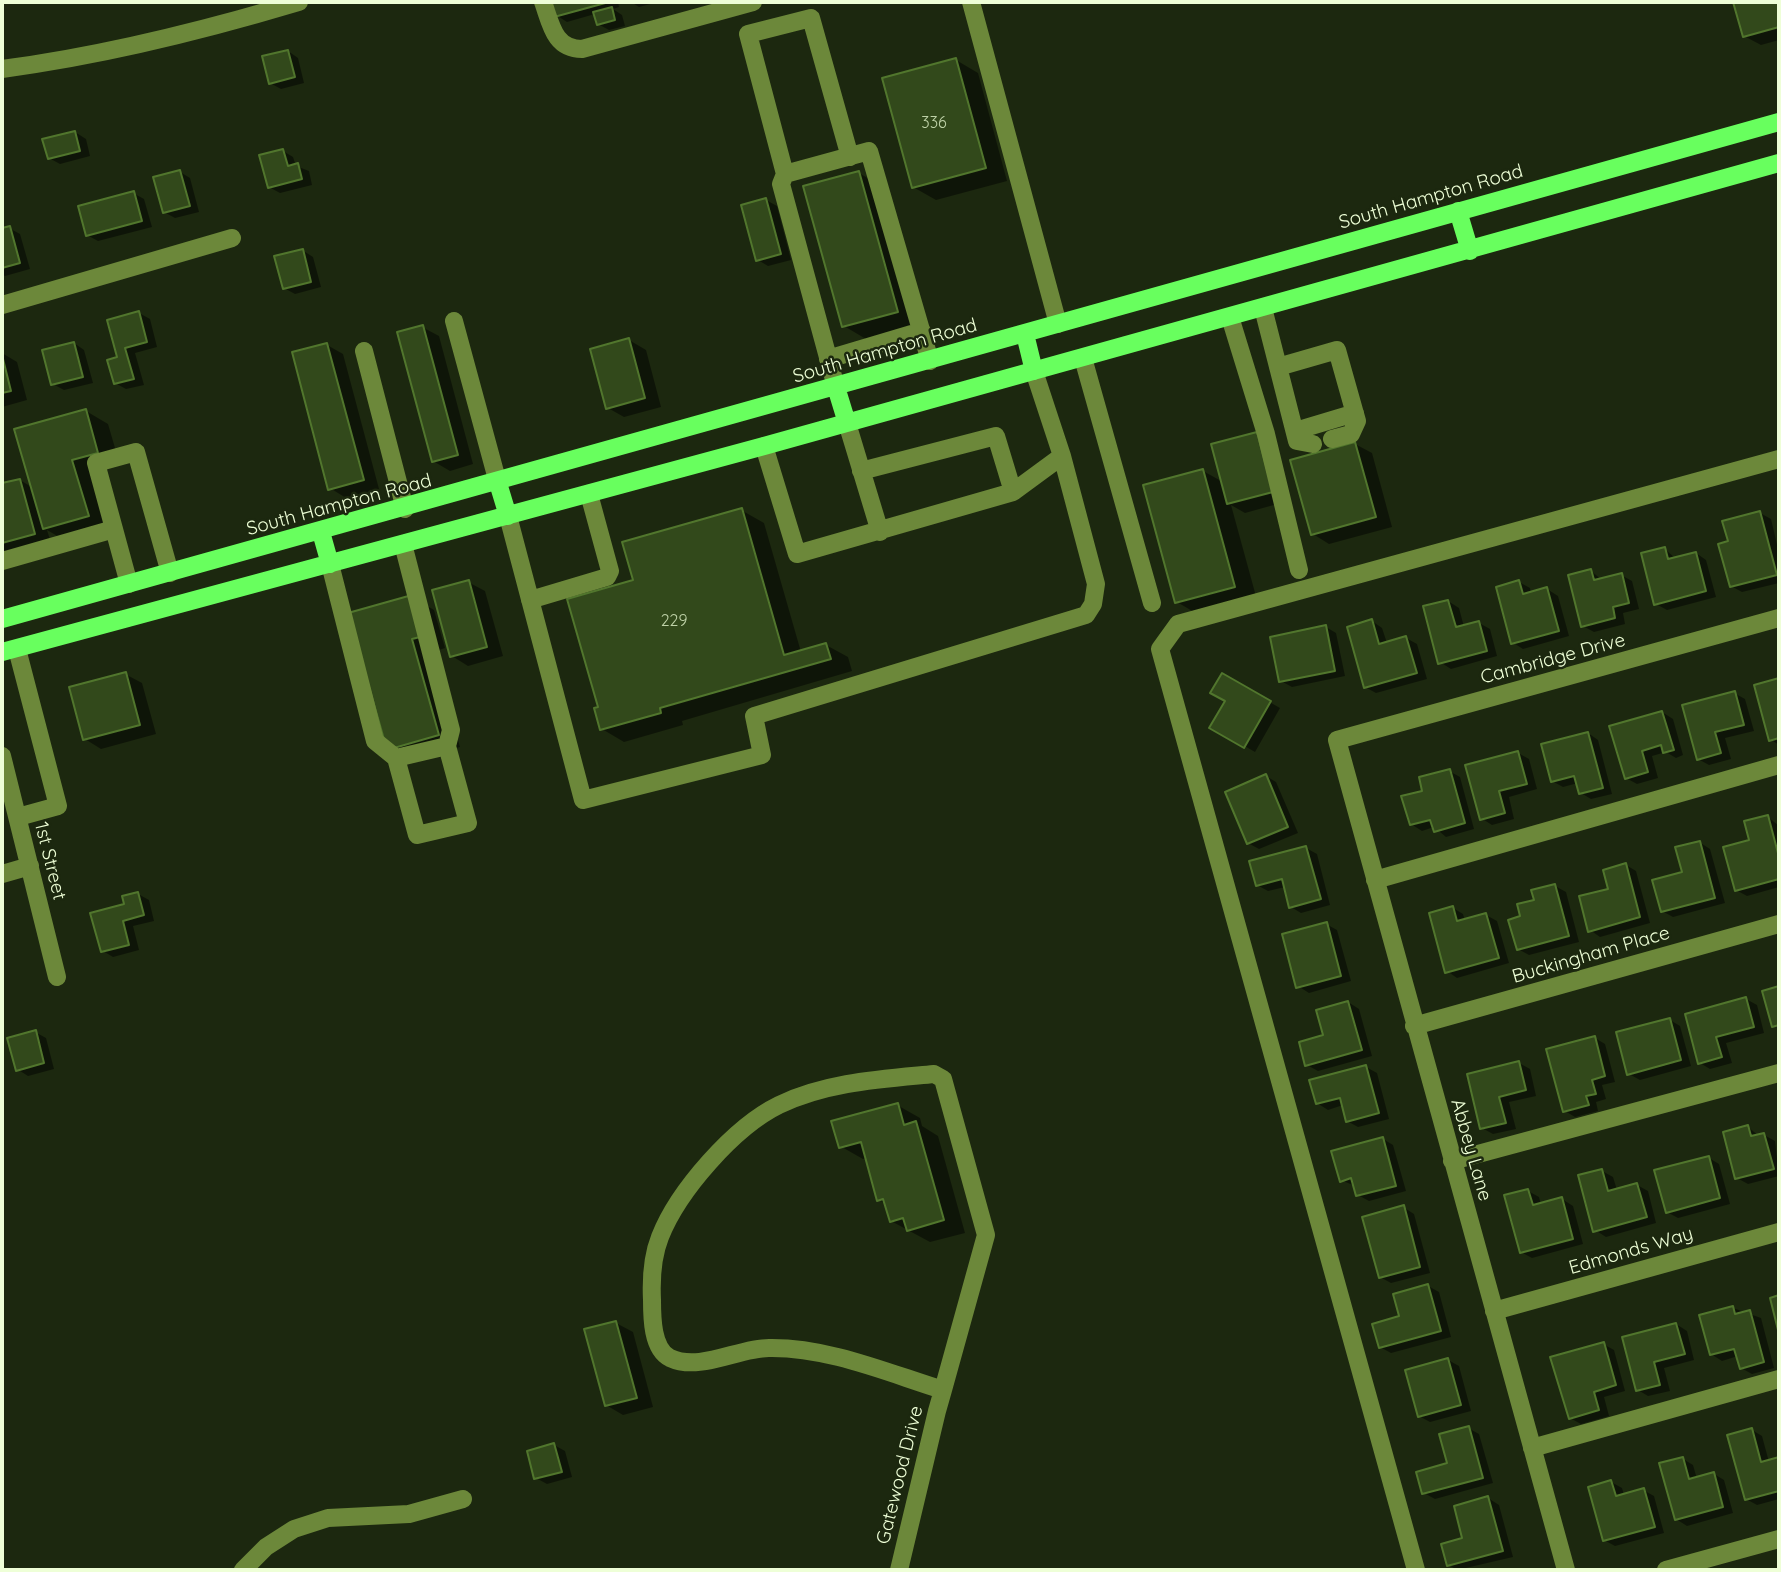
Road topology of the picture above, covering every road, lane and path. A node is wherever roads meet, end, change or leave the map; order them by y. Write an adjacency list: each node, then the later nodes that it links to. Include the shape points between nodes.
1 (299, 2): 5 (street, via 107,50)
2 (543, 2): 3 (street, via 556,38 570,49 582,49)
3 (753, 2)
4 (971, 2): 17 (street)
5 (2, 69)
6 (1779, 122): 10 (main road, South Hampton Road)
7 (850, 157): 9 (street); 9 (street, via 811,18 748,34); 18 (street, via 869,151)
8 (1779, 163): 12 (main road)
9 (785, 174): 22 (street, via 781,184)
10 (1458, 211): 12 (main road); 17 (main road, South Hampton Road)
11 (232, 238): 13 (street)
12 (1470, 251): 14 (main road)
13 (2, 304)
14 (1263, 308): 15 (main road); 24 (street)
15 (1230, 317): 21 (main road); 47 (street, via 1266,434)
16 (454, 321): 36 (street)
17 (1058, 324): 19 (main road, South Hampton Road)
18 (922, 331): 22 (street); 23 (street)
19 (1025, 334): 23 (main road, South Hampton Road); 25 (main road)
20 (364, 351): 39 (street)
21 (1083, 358): 25 (main road); 51 (street)
22 (828, 359): 26 (street)
23 (930, 360): 26 (main road, South Hampton Road)
24 (1278, 367): 27 (street, via 1338,350); 29 (street)
25 (1034, 371): 28 (main road); 33 (street)
26 (836, 387): 28 (main road); 36 (main road, South Hampton Road)
27 (1356, 413): 29 (street); 30 (street, via 1351,434)
28 (847, 423): 32 (main road); 35 (street)
29 (1295, 431): 31 (street, via 1297,441)
30 (1332, 439)
31 (1313, 444)
32 (764, 446): 38 (main road); 43 (street, via 797,554)
33 (1062, 456): 37 (street); 50 (street, via 1096,584 1086,615 754,716 762,755 583,800)
34 (1779, 459): 78 (street, via 1178,624 1160,649)
35 (861, 471): 37 (street, via 996,436); 43 (street)
36 (498, 483): 39 (main road, South Hampton Road); 40 (main road)
37 (1013, 492): 43 (street)
38 (589, 494): 40 (main road); 50 (street, via 610,571 607,577)
39 (405, 509): 42 (main road, South Hampton Road)
40 (508, 516): 44 (main road); 50 (street)
41 (114, 529): 45 (street); 48 (street, via 96,463 136,452); 49 (street)
42 (321, 532): 46 (main road); 48 (main road, South Hampton Road)
43 (880, 532)
44 (403, 544): 46 (main road); 56 (street, via 451,730)
45 (2, 561)
46 (330, 564): 54 (main road); 58 (street, via 376,741)
47 (1299, 570)
48 (170, 573): 49 (main road, South Hampton Road)
49 (129, 584): 53 (main road, South Hampton Road)
50 (530, 600)
51 (1152, 603)
52 (1779, 618): 55 (street, Cambridge Drive)
53 (2, 620)
54 (9, 650): 60 (street, via 58,806)
55 (1337, 740): 63 (street, Abbey Lane)
56 (447, 746): 58 (street); 58 (street, via 468,823 417,835)
57 (2, 758): 60 (street, 1st Street)
58 (396, 758)
59 (1779, 765): 63 (street)
60 (18, 817): 61 (street, 1st Street)
61 (30, 866): 62 (street); 65 (street, 1st Street)
62 (2, 874)
63 (1375, 880): 66 (street, Abbey Lane)
64 (1779, 923): 66 (street, Buckingham Place)
65 (57, 977)
66 (1414, 1026): 68 (street, Abbey Lane)
67 (1779, 1073): 68 (street)
68 (1452, 1161): 70 (street, Abbey Lane)
69 (1779, 1232): 70 (street, Edmonds Way)
70 (1494, 1311): 73 (street, Abbey Lane)
71 (1779, 1380): 73 (street)
72 (943, 1390): 72 (street, Gatewood Drive, via 986,1235 943,1079 933,1074 868,1081 807,1094 762,1115 711,1160 660,1237 651,1274 653,1324 662,1349 672,1359 697,1363 769,1348 828,1355); 77 (street, Gatewood Drive)
73 (1532, 1448): 79 (street, Abbey Lane)
74 (463, 1499): 76 (street, via 409,1514 328,1518 294,1529 266,1547)
75 (1779, 1539): 80 (street)
76 (243, 1570)
77 (899, 1570)
78 (1416, 1570)
79 (1566, 1570)
80 (1666, 1570)

